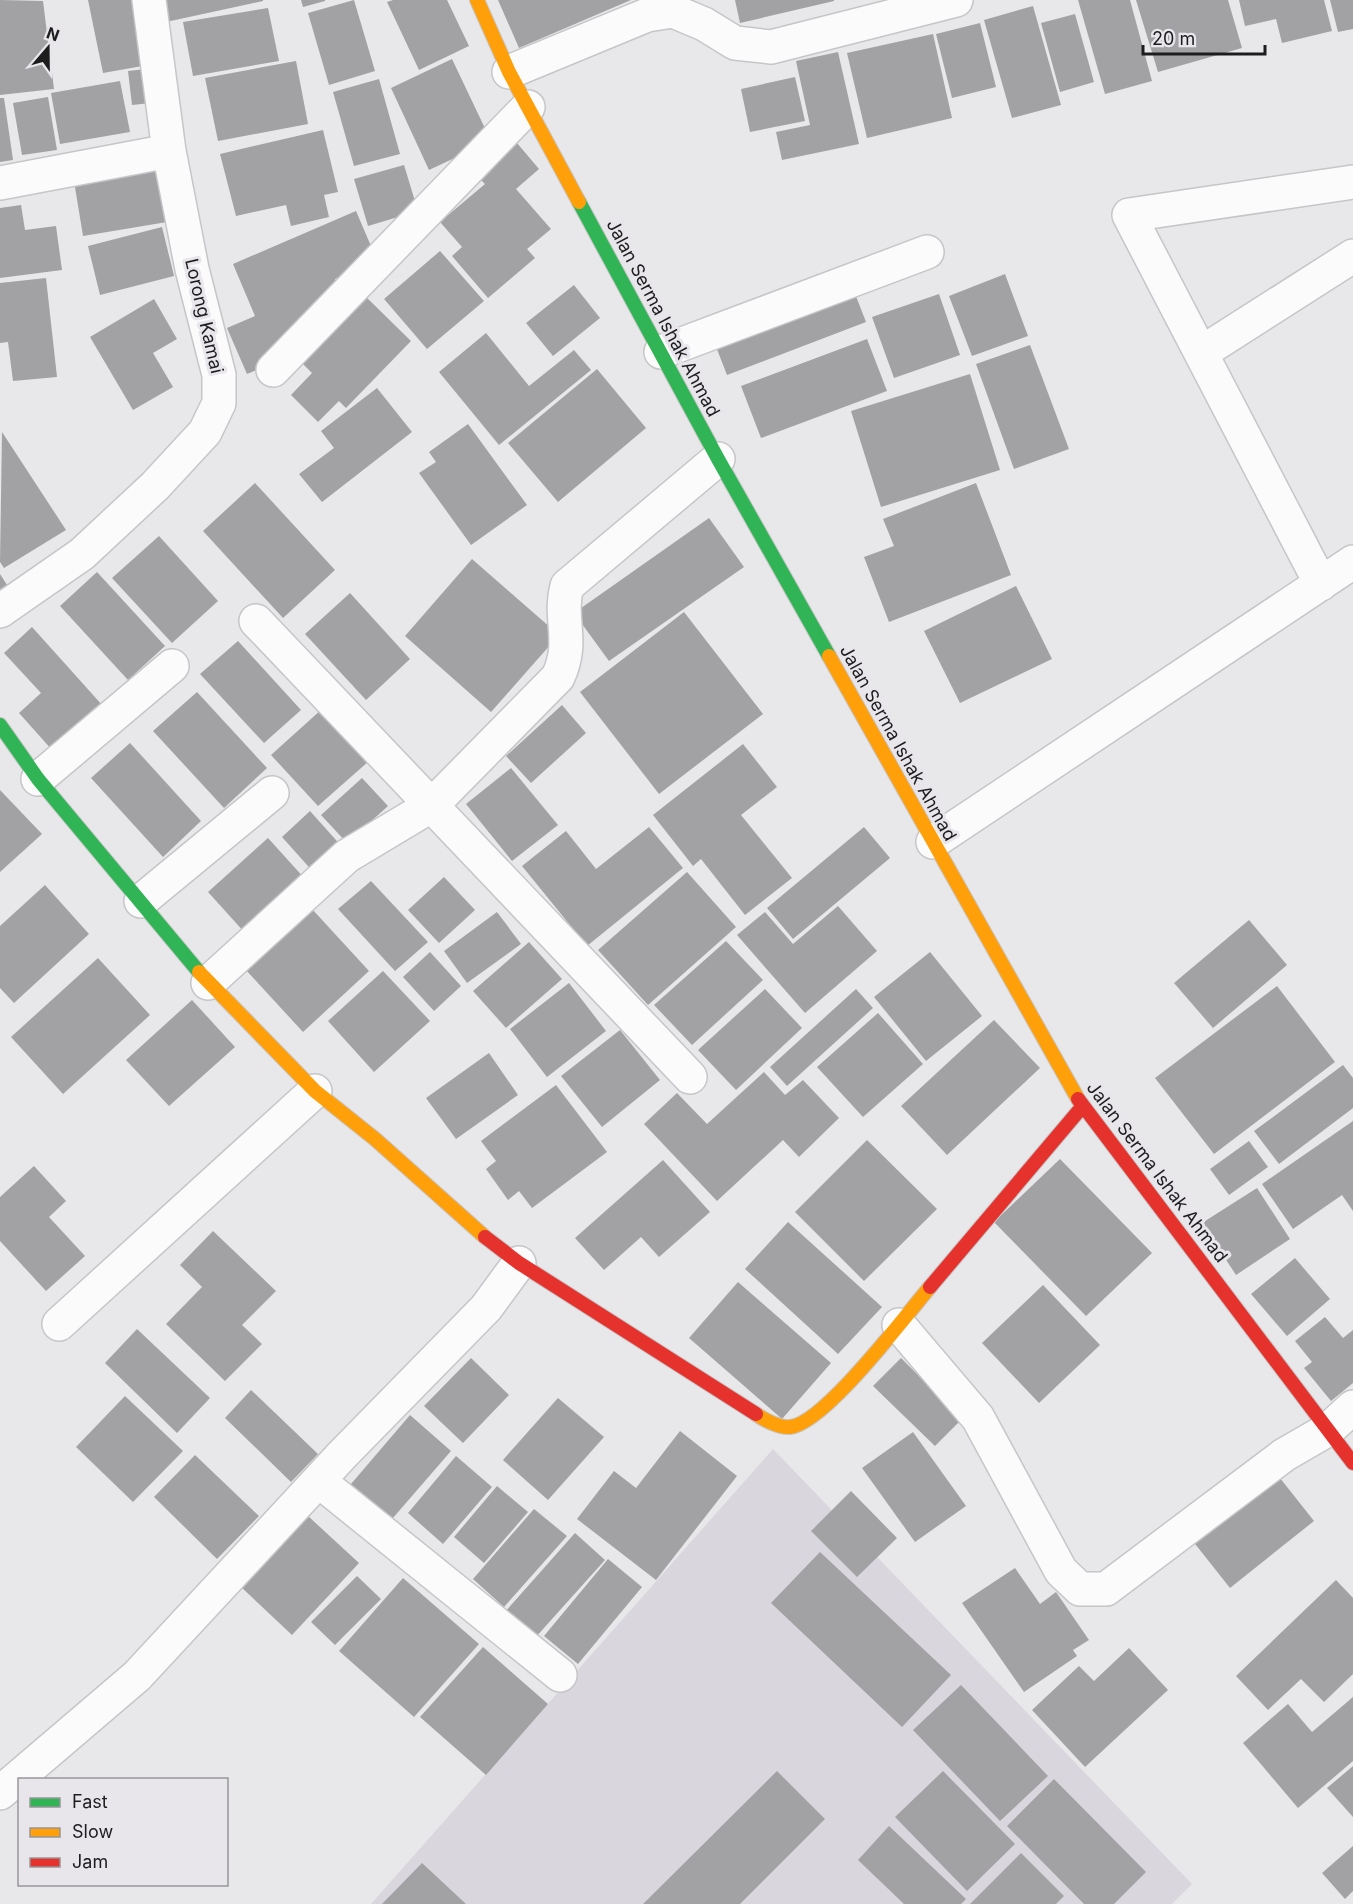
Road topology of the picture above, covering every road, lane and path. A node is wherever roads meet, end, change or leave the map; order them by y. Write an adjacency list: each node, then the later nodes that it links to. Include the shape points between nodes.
1 (148, 0): 6 (street, Lorong Kamai)
2 (477, 0): 4 (street, Jalan Serma Ishak Ahmad)
3 (957, 0): 4 (street, via 771,47 735,43 673,11 646,15)
4 (509, 72): 5 (street, Jalan Serma Ishak Ahmad)
5 (528, 107): 11 (street, Jalan Serma Ishak Ahmad); 13 (street)
6 (169, 152): 8 (street); 17 (street, Lorong Kamai, via 192,269 219,375 219,403 205,432 154,486 82,554)
7 (1353, 182): 12 (street, via 1129,215)
8 (0, 183)
9 (927, 252): 11 (street)
10 (1353, 256): 12 (street)
11 (661, 352): 14 (street, Jalan Serma Ishak Ahmad)
12 (1201, 353): 16 (street)
13 (273, 370)
14 (718, 459): 23 (street, via 567,586 562,601 568,645 558,677); 24 (street, Jalan Serma Ishak Ahmad)
15 (1353, 562): 16 (street)
16 (1321, 584): 24 (street)
17 (0, 611)
18 (256, 621): 23 (street)
19 (172, 666): 21 (street)
20 (0, 725): 21 (street)
21 (38, 779): 25 (street)
22 (272, 793): 25 (street)
23 (432, 805): 26 (street, via 347,856); 27 (street)
24 (933, 842): 29 (street, Jalan Serma Ishak Ahmad)
25 (141, 901): 26 (street)
26 (208, 983): 28 (street)
27 (690, 1077)
28 (315, 1091): 30 (street); 31 (street)
29 (1082, 1107): 32 (street); 33 (street, Jalan Serma Ishak Ahmad)
30 (519, 1263): 32 (street, via 764,1420 790,1427 811,1418 857,1374); 35 (street, via 486,1308)
31 (59, 1324)
32 (899, 1325): 33 (street, via 978,1418 1060,1570 1080,1589 1106,1589 1284,1455)
33 (1341, 1418): 34 (street, Jalan Serma Ishak Ahmad)
34 (1353, 1463)
35 (319, 1480): 36 (street); 37 (street, via 138,1676)
36 (560, 1675)
37 (0, 1793)

